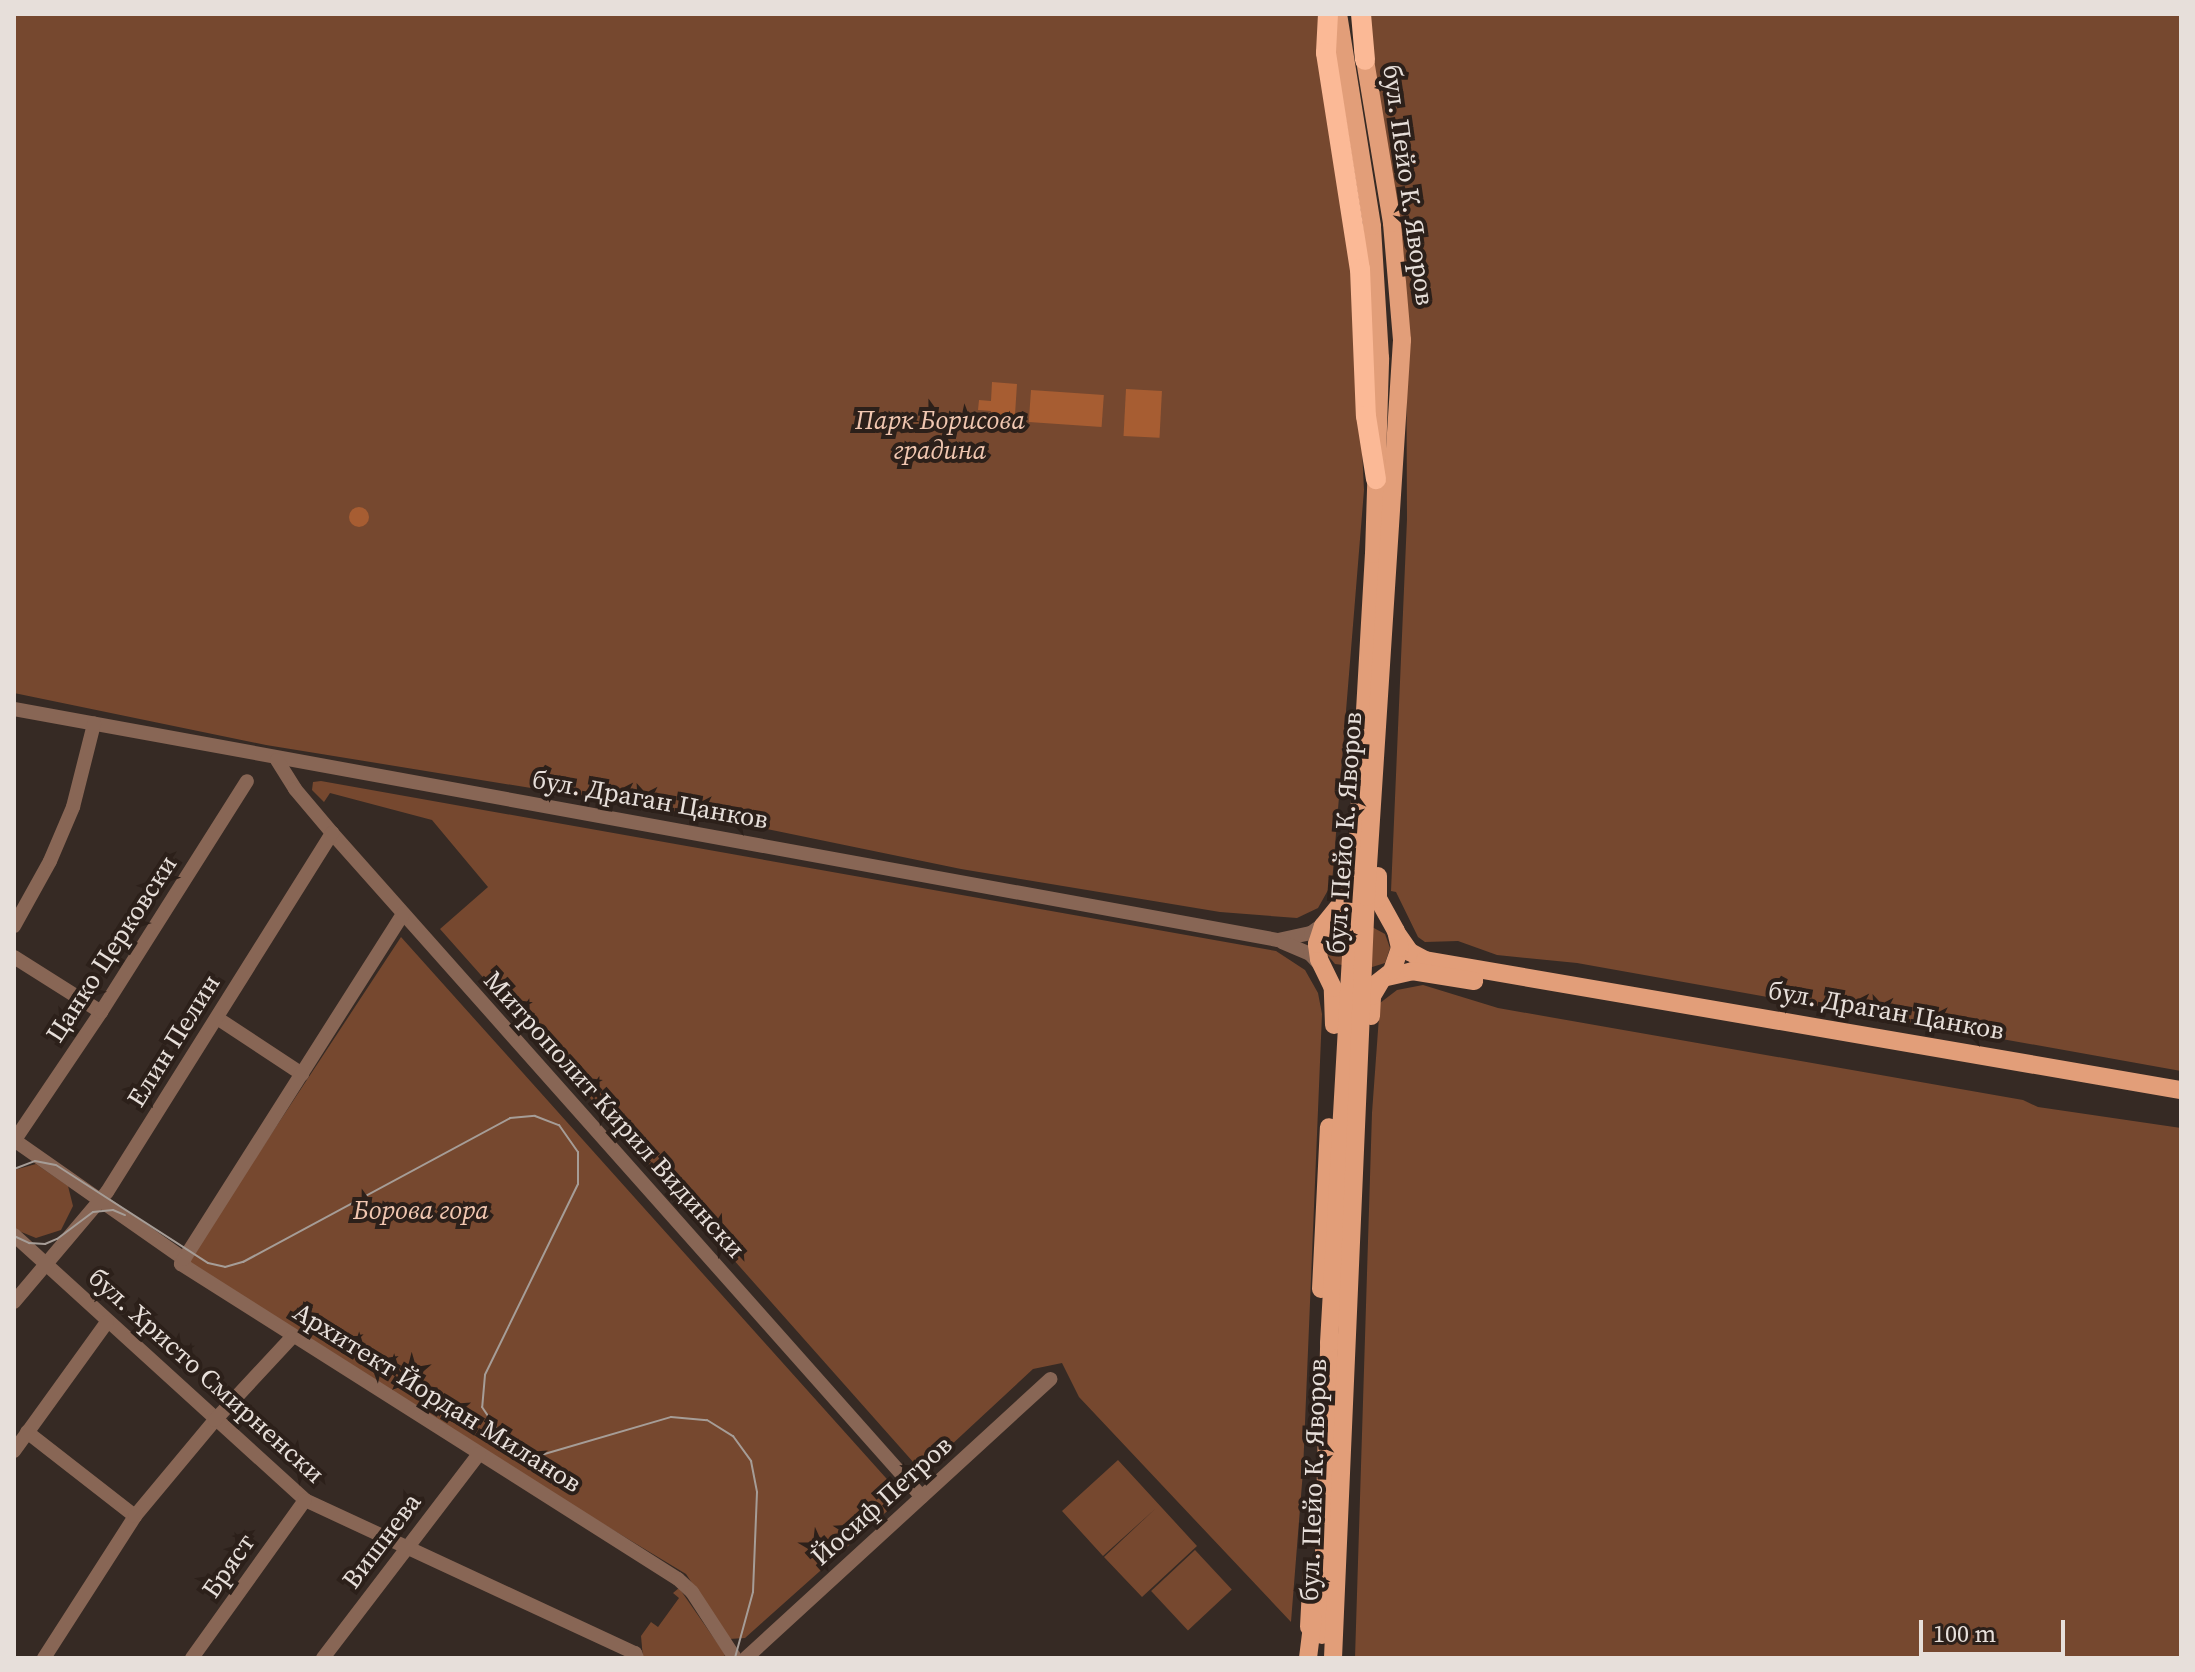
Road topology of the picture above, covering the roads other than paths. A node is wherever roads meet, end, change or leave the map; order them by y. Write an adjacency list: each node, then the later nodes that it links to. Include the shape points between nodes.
1 (1328, 14): 5 (highway, via 1326,53 1360,269 1366,416)
2 (1338, 14): 5 (main road, бул. Пейо К. Яворов, via 1362,147 1378,289)
3 (1358, 14): 4 (highway)
4 (1365, 60): 6 (main road, бул. Пейо К. Яворов, via 1381,147 1402,340)
5 (1376, 479): 6 (main road, бул. Пейо К. Яворов)
6 (1382, 555): 13 (main road, via 1365,585 1343,897); 15 (main road, via 1394,584 1377,888); 43 (main road, бул. Пейо К. Яворов, via 1329,1343)
7 (14, 709): 8 (street, бул. Драган Цанков)
8 (94, 724): 9 (street, бул. Драган Цанков); 14 (street, via 73,807)
9 (277, 760): 11 (street, Митрополит Кирил Видински); 16 (street, бул. Драган Цанков)
10 (247, 781): 21 (street, Цанко Церковски)
11 (332, 833): 12 (street, Митрополит Кирил Видински); 22 (street, Елин Пелин)
12 (403, 914): 23 (street); 40 (street, Митрополит Кирил Видински)
13 (1335, 915): 15 (main road, via 1373,909); 16 (street, бул. Драган Цанков, via 1305,935); 18 (main road, via 1317,944)
14 (14, 926)
15 (1395, 929): 19 (main road, via 1398,956); 20 (main road, бул. Драган Цанков, via 1410,952 1425,960)
16 (1278, 940): 18 (street, бул. Драган Цанков, via 1310,954)
17 (14, 957): 21 (street)
18 (1330, 975): 19 (main road); 34 (main road, via 1334,1002 1321,1263)
19 (1379, 982): 20 (main road, бул. Драган Цанков, via 1412,971 1500,984); 35 (main road, via 1372,996)
20 (1582, 986): 24 (main road, бул. Драган Цанков)
21 (101, 1012): 25 (street, Цанко Церковски)
22 (217, 1018): 23 (street); 26 (street, Елин Пелин)
23 (302, 1074): 28 (street)
24 (2181, 1090)
25 (14, 1140): 26 (street, Архитект Йордан Миланов)
26 (100, 1200): 28 (street, Архитект Йордан Миланов); 29 (street, Елин Пелин)
27 (14, 1235): 29 (street, бул. Христо Смирненски)
28 (184, 1259): 32 (street, Архитект Йордан Миланов, via 181,1264)
29 (45, 1265): 30 (street, Елин Пелин); 31 (street, бул. Христо Смирненски)
30 (14, 1302)
31 (107, 1322): 36 (street, бул. Христо Смирненски); 37 (street)
32 (293, 1336): 36 (street); 39 (street, Архитект Йордан Миланов)
33 (1050, 1379): 40 (street, Йосиф Петров)
34 (1321, 1414): 43 (main road); 51 (main road)
35 (1352, 1415): 43 (main road); 54 (main road)
36 (215, 1420): 41 (street, бул. Христо Смирненски); 42 (street)
37 (27, 1432): 38 (street); 42 (street)
38 (14, 1451)
39 (479, 1454): 44 (street, Вишнева); 49 (street, Архитект Йордан Миланов, via 678,1579)
40 (922, 1497): 50 (street, Йосиф Петров)
41 (305, 1500): 44 (street, бул. Христо Смирненски); 46 (street, Бряст)
42 (135, 1516): 45 (street)
43 (1333, 1517): 51 (main road); 52 (main road, бул. Пейо К. Яворов); 53 (main road, бул. Пейо К. Яворов); 54 (main road)
44 (408, 1549): 47 (street, Вишнева); 48 (street, бул. Христо Смирненски)
45 (44, 1658)
46 (192, 1658)
47 (323, 1658)
48 (637, 1658)
49 (735, 1658)
50 (746, 1658)
51 (1307, 1658)
52 (1321, 1658)
53 (1333, 1658)
54 (1344, 1658)

